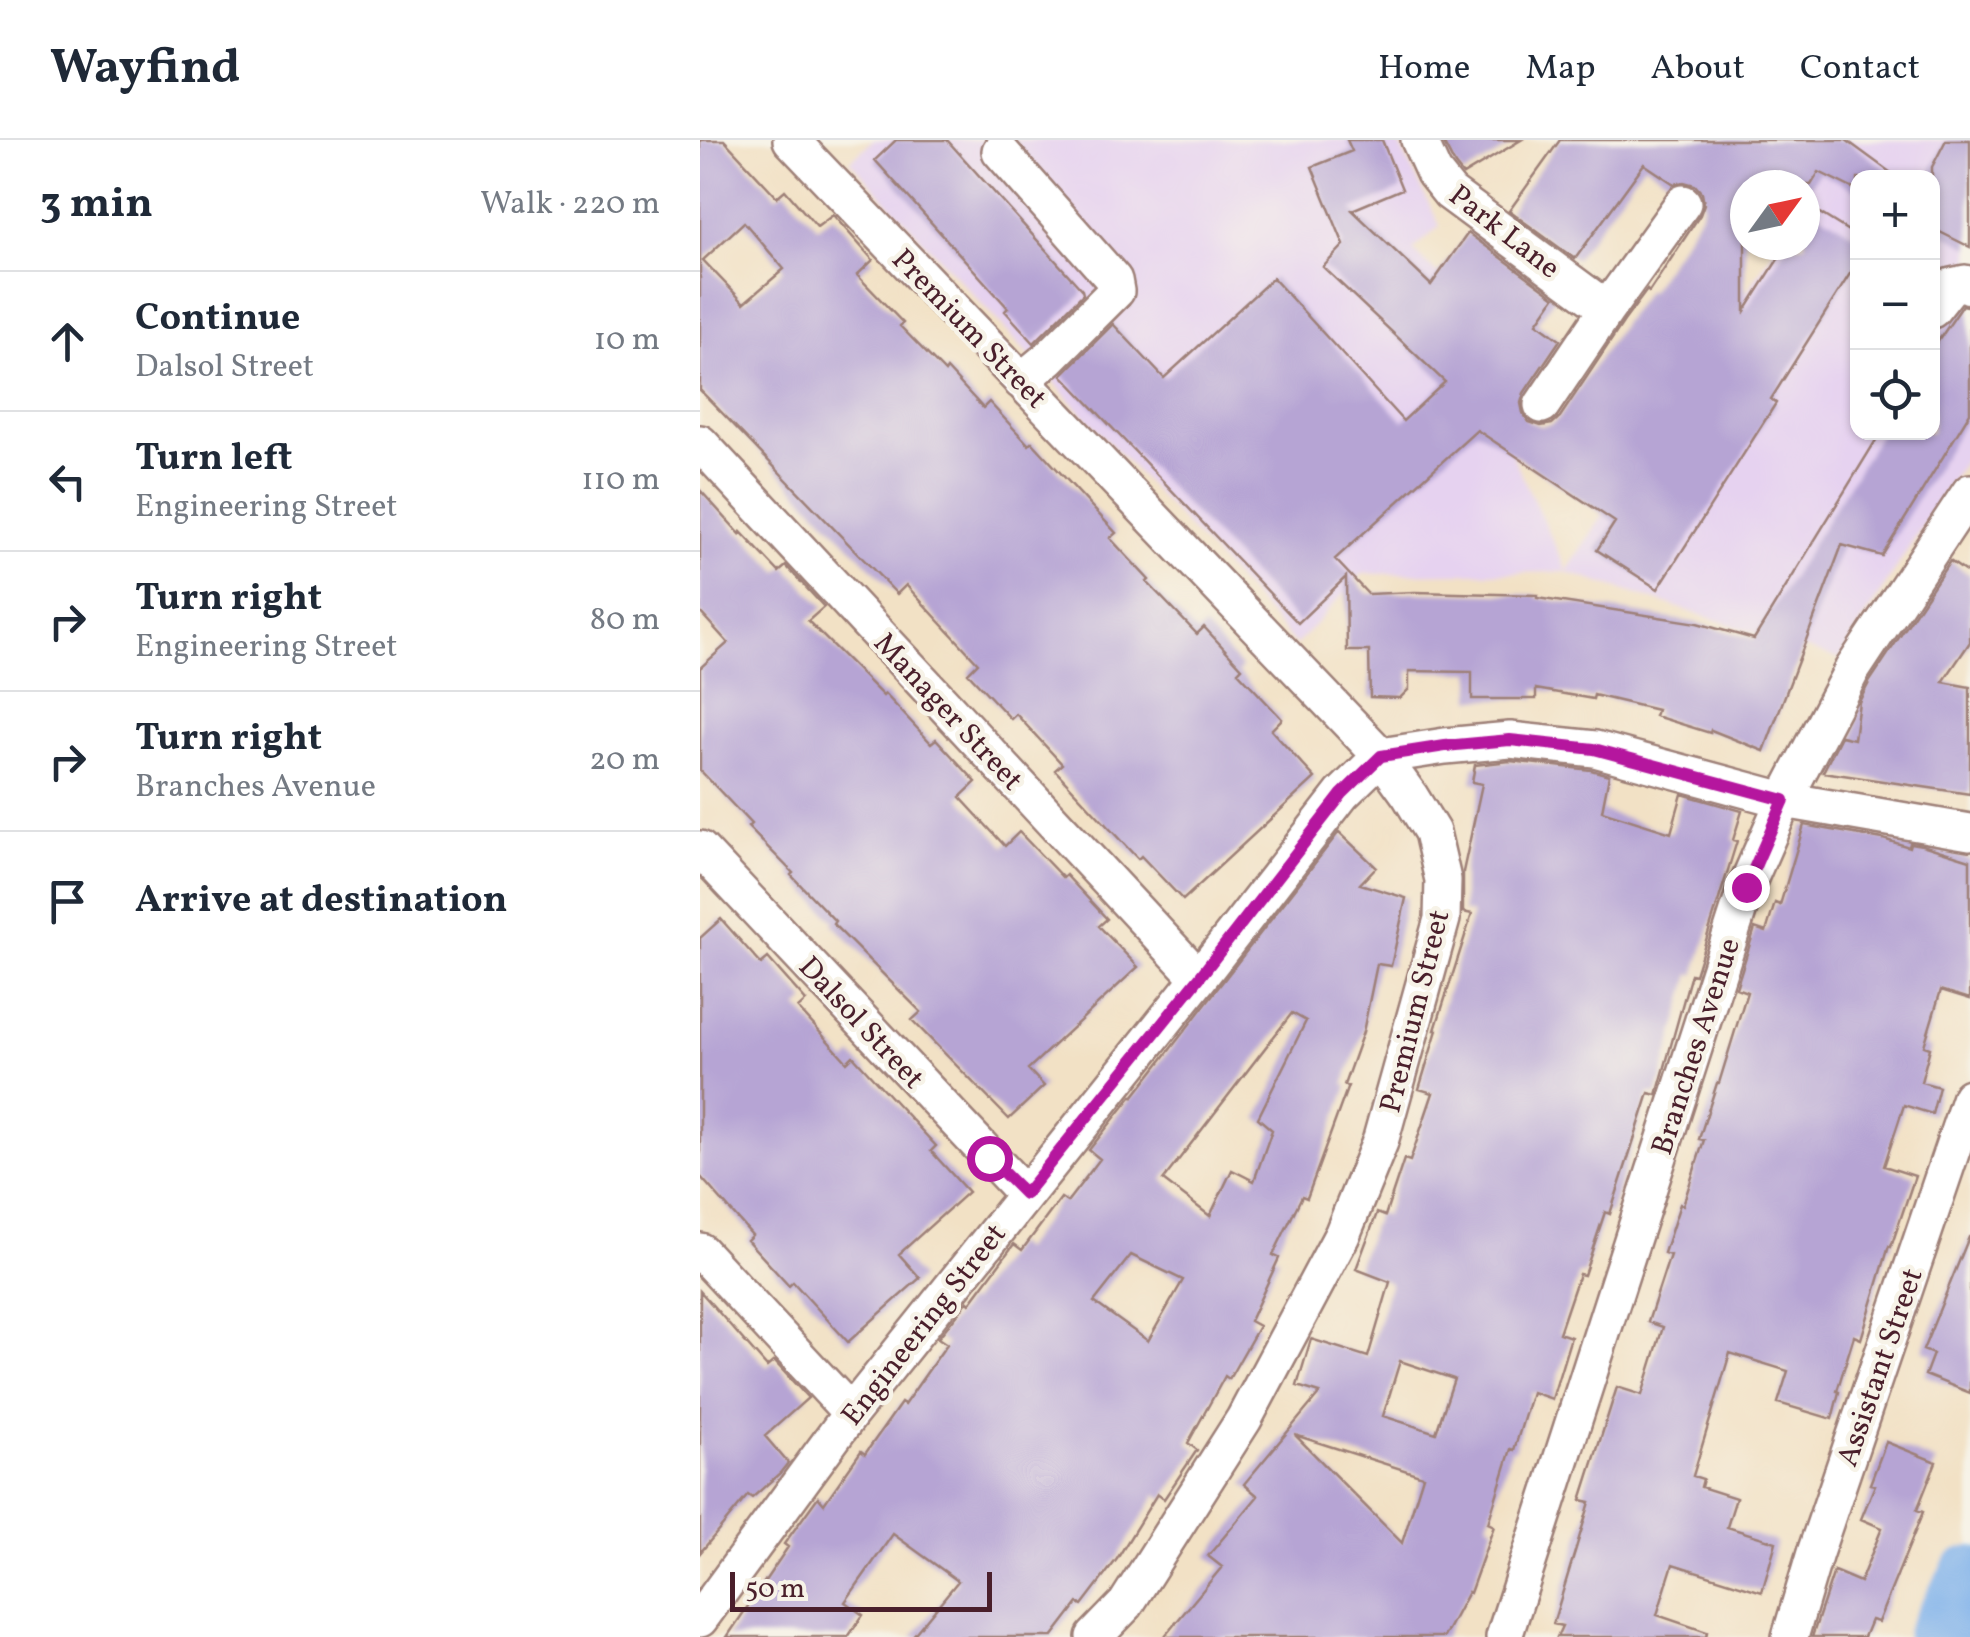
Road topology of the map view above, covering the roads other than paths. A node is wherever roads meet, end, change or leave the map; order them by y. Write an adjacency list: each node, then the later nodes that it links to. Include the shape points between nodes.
1 (791, 140): 8 (street, Premium Street)
2 (1419, 140): 7 (street, Park Lane, via 1450,192)
3 (1000, 151): 8 (street, via 1114,280 1116,292)
4 (1684, 203): 7 (street)
5 (1970, 286): 6 (street, via 1951,286)
6 (1940, 300)
7 (1606, 309): 9 (street)
8 (1021, 382): 12 (street, Premium Street)
9 (1542, 405)
10 (700, 443): 16 (street, Manager Street)
11 (1970, 492): 13 (street, Branches Avenue, via 1852,670)
12 (1381, 756): 13 (street, via 1510,740 1594,749); 16 (street, Engineering Street, via 1342,794); 22 (street, Premium Street, via 1432,832 1443,880 1442,920 1380,1142 1342,1235 1244,1419 1126,1604)
13 (1784, 800): 14 (street); 23 (street, Branches Avenue, via 1746,887)
14 (1970, 832)
15 (700, 849): 18 (street, Dalsol Street)
16 (1199, 978): 18 (street, Engineering Street)
17 (1970, 1097): 24 (street, Assistant Street)
18 (1025, 1194): 20 (street, Engineering Street)
19 (700, 1251): 20 (street)
20 (851, 1413): 21 (street, Engineering Street)
21 (700, 1619)
22 (1094, 1637)
23 (1504, 1637)
24 (1790, 1637)

